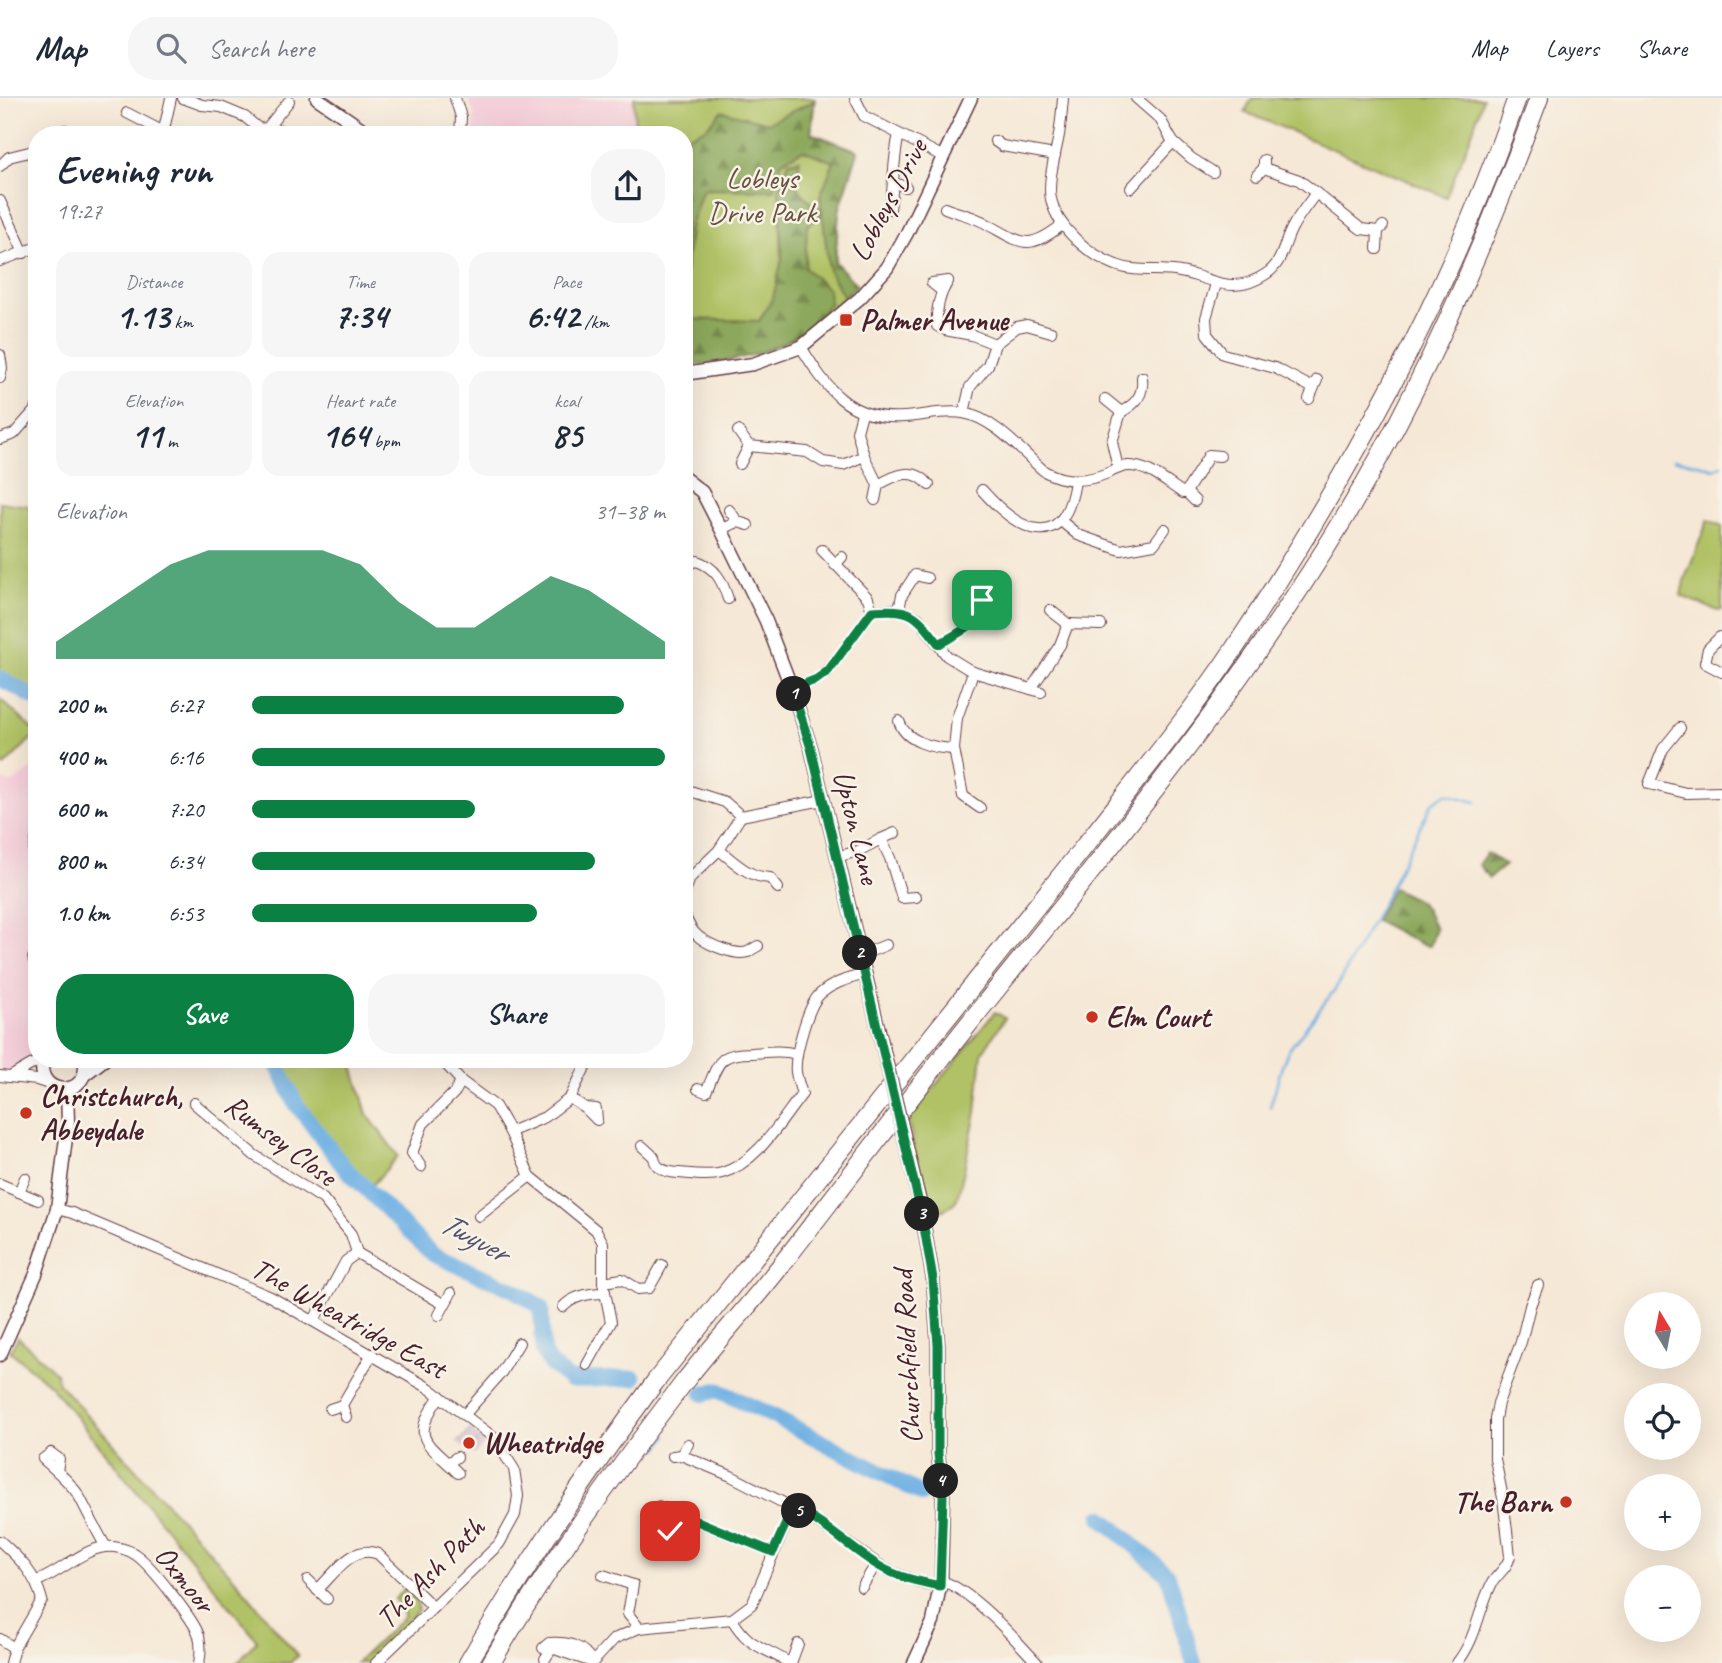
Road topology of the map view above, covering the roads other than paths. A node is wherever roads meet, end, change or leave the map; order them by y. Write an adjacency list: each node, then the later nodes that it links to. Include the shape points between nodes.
1 (171, 98): 15 (street)
2 (183, 98): 12 (street, via 202,105)
3 (317, 98): 18 (street)
4 (455, 98): 19 (street)
5 (855, 98): 20 (street, via 864,116)
6 (971, 98): 25 (street, Lobleys Drive)
7 (1063, 98): 24 (street)
8 (1136, 98): 22 (street, via 1160,119)
9 (1517, 98): 191 (highway, via 1486,183 1402,368 1328,500 1231,653 1099,828 654,1382 586,1476)
10 (1539, 98): 192 (highway, via 1507,187 1419,380 1348,511 1251,662 1167,777 917,1088 778,1270 688,1377 604,1489 527,1601)
11 (289, 101): 17 (street)
12 (224, 102): 16 (street)
13 (127, 113): 14 (street)
14 (153, 126)
15 (164, 126)
16 (256, 126)
17 (265, 126)
18 (358, 126)
19 (460, 126)
20 (899, 134): 25 (street); 30 (street)
21 (995, 141): 24 (street)
22 (1173, 142): 28 (street); 29 (street)
23 (28, 152): 26 (street, via 9,157)
24 (1055, 155): 36 (street, via 1050,198)
25 (942, 156): 47 (street, Lobleys Drive, via 887,268 846,312)
26 (0, 166)
27 (1262, 168): 32 (street, via 1299,180)
28 (1213, 172)
29 (1132, 181)
30 (894, 183): 31 (street); 35 (street)
31 (906, 187)
32 (1316, 194): 37 (street, via 1361,229 1381,229); 42 (street, via 1269,272 1253,282)
33 (0, 201): 39 (street)
34 (945, 208): 36 (street, via 1026,243 1044,239)
35 (890, 209)
36 (1062, 225): 42 (street, via 1116,265 1175,271)
37 (1377, 249)
38 (28, 251): 39 (street)
39 (24, 253): 40 (street)
40 (0, 261)
41 (948, 281): 43 (street, via 936,312)
42 (1216, 284): 53 (street, via 1206,318 1207,334 1223,354 1315,384)
43 (937, 326): 45 (street); 46 (street)
44 (1045, 330): 46 (street, via 1017,327)
45 (927, 332)
46 (995, 344): 56 (street, via 988,365 970,387)
47 (801, 347): 49 (street, Lobleys Drive, via 753,364); 55 (street, via 836,397)
48 (0, 355): 50 (street)
49 (693, 373)
50 (0, 378)
51 (1146, 386): 54 (street, via 1136,404)
52 (1105, 399): 54 (street)
53 (1308, 399)
54 (1121, 412): 64 (street, via 1112,442)
55 (862, 413): 56 (street, via 900,418); 61 (street, via 857,432)
56 (964, 413): 66 (street, via 991,425 1044,471)
57 (28, 418): 59 (street, via 14,434)
58 (738, 431): 60 (street)
59 (0, 439)
60 (749, 446): 61 (street, via 807,452 823,462 843,465); 63 (street)
61 (864, 456): 68 (street)
62 (1220, 456): 70 (street, via 1204,452)
63 (740, 464)
64 (1118, 468): 66 (street); 70 (street, via 1146,469)
65 (926, 481): 68 (street, via 897,473)
66 (1075, 481): 74 (street)
67 (693, 485): 75 (street, Upton Lane, via 702,492)
68 (878, 485): 71 (street)
69 (982, 490): 74 (street, via 987,505 1034,530)
70 (1186, 492): 72 (street)
71 (875, 500)
72 (1195, 501)
73 (729, 510): 75 (street, via 743,523)
74 (1061, 521): 76 (street, via 1078,535 1121,550 1155,549)
75 (721, 529): 93 (street, Upton Lane, via 766,621)
76 (1161, 531)
77 (822, 550): 86 (street, via 838,561)
78 (693, 562): 82 (street, via 706,564 718,574)
79 (920, 574): 84 (street, via 902,595)
80 (972, 595): 83 (street)
81 (996, 595): 83 (street)
82 (728, 598)
83 (982, 600): 90 (street, via 972,624)
84 (899, 609): 86 (street); 90 (street, via 918,618)
85 (1050, 610): 87 (street)
86 (872, 611): 93 (street, via 828,671)
87 (1068, 624): 88 (street); 91 (street, via 1036,690)
88 (1101, 625)
89 (1720, 637): 92 (street, via 1708,649 1705,663)
90 (939, 644): 91 (street, via 947,656)
91 (973, 672): 96 (street, via 957,718)
92 (1722, 672)
93 (792, 689): 99 (street, Upton Lane)
94 (899, 721): 96 (street, via 905,734 935,748)
95 (1680, 728): 98 (street, via 1663,749 1649,784 1686,793)
96 (954, 749): 100 (street, via 959,799)
97 (693, 792): 101 (street, via 725,802)
98 (1722, 792)
99 (823, 800): 101 (street); 105 (street, Upton Lane)
100 (980, 808)
101 (741, 816): 104 (street)
102 (895, 832): 103 (street)
103 (881, 839): 105 (street); 108 (street, via 900,903)
104 (719, 850): 106 (street); 107 (street, via 756,877 772,874)
105 (837, 857): 112 (street, Upton Lane)
106 (693, 874)
107 (778, 888)
108 (916, 897)
109 (693, 930): 111 (street, via 748,956)
110 (886, 945): 112 (street)
111 (758, 946)
112 (861, 955): 113 (street, Upton Lane)
113 (865, 974): 114 (street, via 835,983 817,996); 138 (street, Upton Lane, bridge)
114 (797, 1054): 126 (street, via 730,1049); 131 (street, via 802,1094 738,1167 720,1174 670,1172 658,1168)
115 (28, 1066): 122 (street)
116 (42, 1068): 124 (street)
117 (84, 1068): 121 (street)
118 (93, 1068): 121 (street)
119 (449, 1068): 123 (street)
120 (583, 1068): 127 (street)
121 (84, 1075): 125 (street)
122 (6, 1076): 124 (street)
123 (461, 1081): 130 (street, via 495,1106); 132 (street, via 424,1124 412,1153)
124 (49, 1084): 125 (street)
125 (67, 1089): 139 (street, via 68,1122)
126 (706, 1092)
127 (570, 1098): 129 (street); 130 (street)
128 (194, 1103): 141 (street, Rumsey Close, via 254,1155 323,1199 351,1234)
129 (585, 1108)
130 (510, 1132): 133 (street)
131 (642, 1146)
132 (421, 1167)
133 (530, 1176): 140 (street); 143 (street, via 596,1230 604,1250)
134 (25, 1178): 136 (street)
135 (0, 1184): 136 (street)
136 (19, 1192): 137 (street)
137 (38, 1200)
138 (921, 1207): 175 (street, Churchfield Road, via 937,1334)
139 (57, 1209): 150 (street, The Wheatridge East, via 271,1297); 153 (street, via 36,1274)
140 (485, 1214)
141 (357, 1253): 147 (street); 150 (street, via 346,1261)
142 (662, 1265): 143 (street, via 649,1288 638,1289 622,1279)
143 (603, 1282): 146 (street)
144 (1538, 1284): 196 (street, via 1495,1419 1510,1556)
145 (451, 1293): 147 (street)
146 (605, 1293): 148 (street, via 569,1300); 154 (street, via 611,1322)
147 (445, 1305): 149 (street)
148 (563, 1307)
149 (439, 1315)
150 (314, 1320): 152 (street, The Wheatridge East)
151 (519, 1343): 158 (street, via 502,1373)
152 (372, 1354): 155 (street, The Wheatridge East); 156 (street)
153 (0, 1355)
154 (587, 1365)
155 (440, 1396): 158 (street, The Wheatridge East); 163 (street, via 424,1420 423,1433 429,1446 452,1460)
156 (342, 1405): 157 (street); 159 (street)
157 (330, 1409)
158 (465, 1414): 160 (street, The Wheatridge East)
159 (346, 1417)
160 (493, 1437): 179 (street, The Ash Path, via 514,1469 515,1515 499,1544)
161 (688, 1444): 165 (street, via 677,1456 731,1476)
162 (57, 1471): 169 (street, Oxmoor, via 78,1495)
163 (458, 1473)
164 (659, 1506): 166 (street)
165 (793, 1508): 170 (street); 171 (street, via 825,1525)
166 (680, 1514): 168 (street); 170 (street)
167 (0, 1541): 174 (street)
168 (663, 1544)
169 (106, 1546): 174 (street, Oxmoor); 189 (street, Oxmoor, via 139,1556 184,1610 199,1635)
170 (773, 1552): 180 (street, via 752,1604)
171 (876, 1564): 175 (street, via 922,1583); 176 (street)
172 (603, 1575): 181 (street, via 636,1581 628,1614)
173 (308, 1580): 177 (street)
174 (37, 1581): 184 (street, via 42,1600)
175 (941, 1583): 187 (street, via 959,1589); 195 (street, Churchfield Road, via 933,1622)
176 (862, 1587)
177 (317, 1590): 178 (street); 179 (street, via 352,1556 370,1551)
178 (327, 1600)
179 (433, 1607): 190 (street, The Ash Path)
180 (733, 1619): 181 (street); 194 (street, via 748,1641)
181 (639, 1628): 193 (street, via 614,1639)
182 (0, 1639): 184 (street)
183 (798, 1644): 194 (street)
184 (14, 1648): 188 (street)
185 (543, 1648): 193 (street, via 549,1643 571,1645 586,1651)
186 (545, 1659): 193 (street, via 552,1648)
187 (1035, 1662)
188 (10, 1663)
189 (198, 1663)
190 (376, 1663)
191 (468, 1663)
192 (491, 1663)
193 (592, 1663)
194 (790, 1663)
195 (914, 1663)
196 (1457, 1663)

